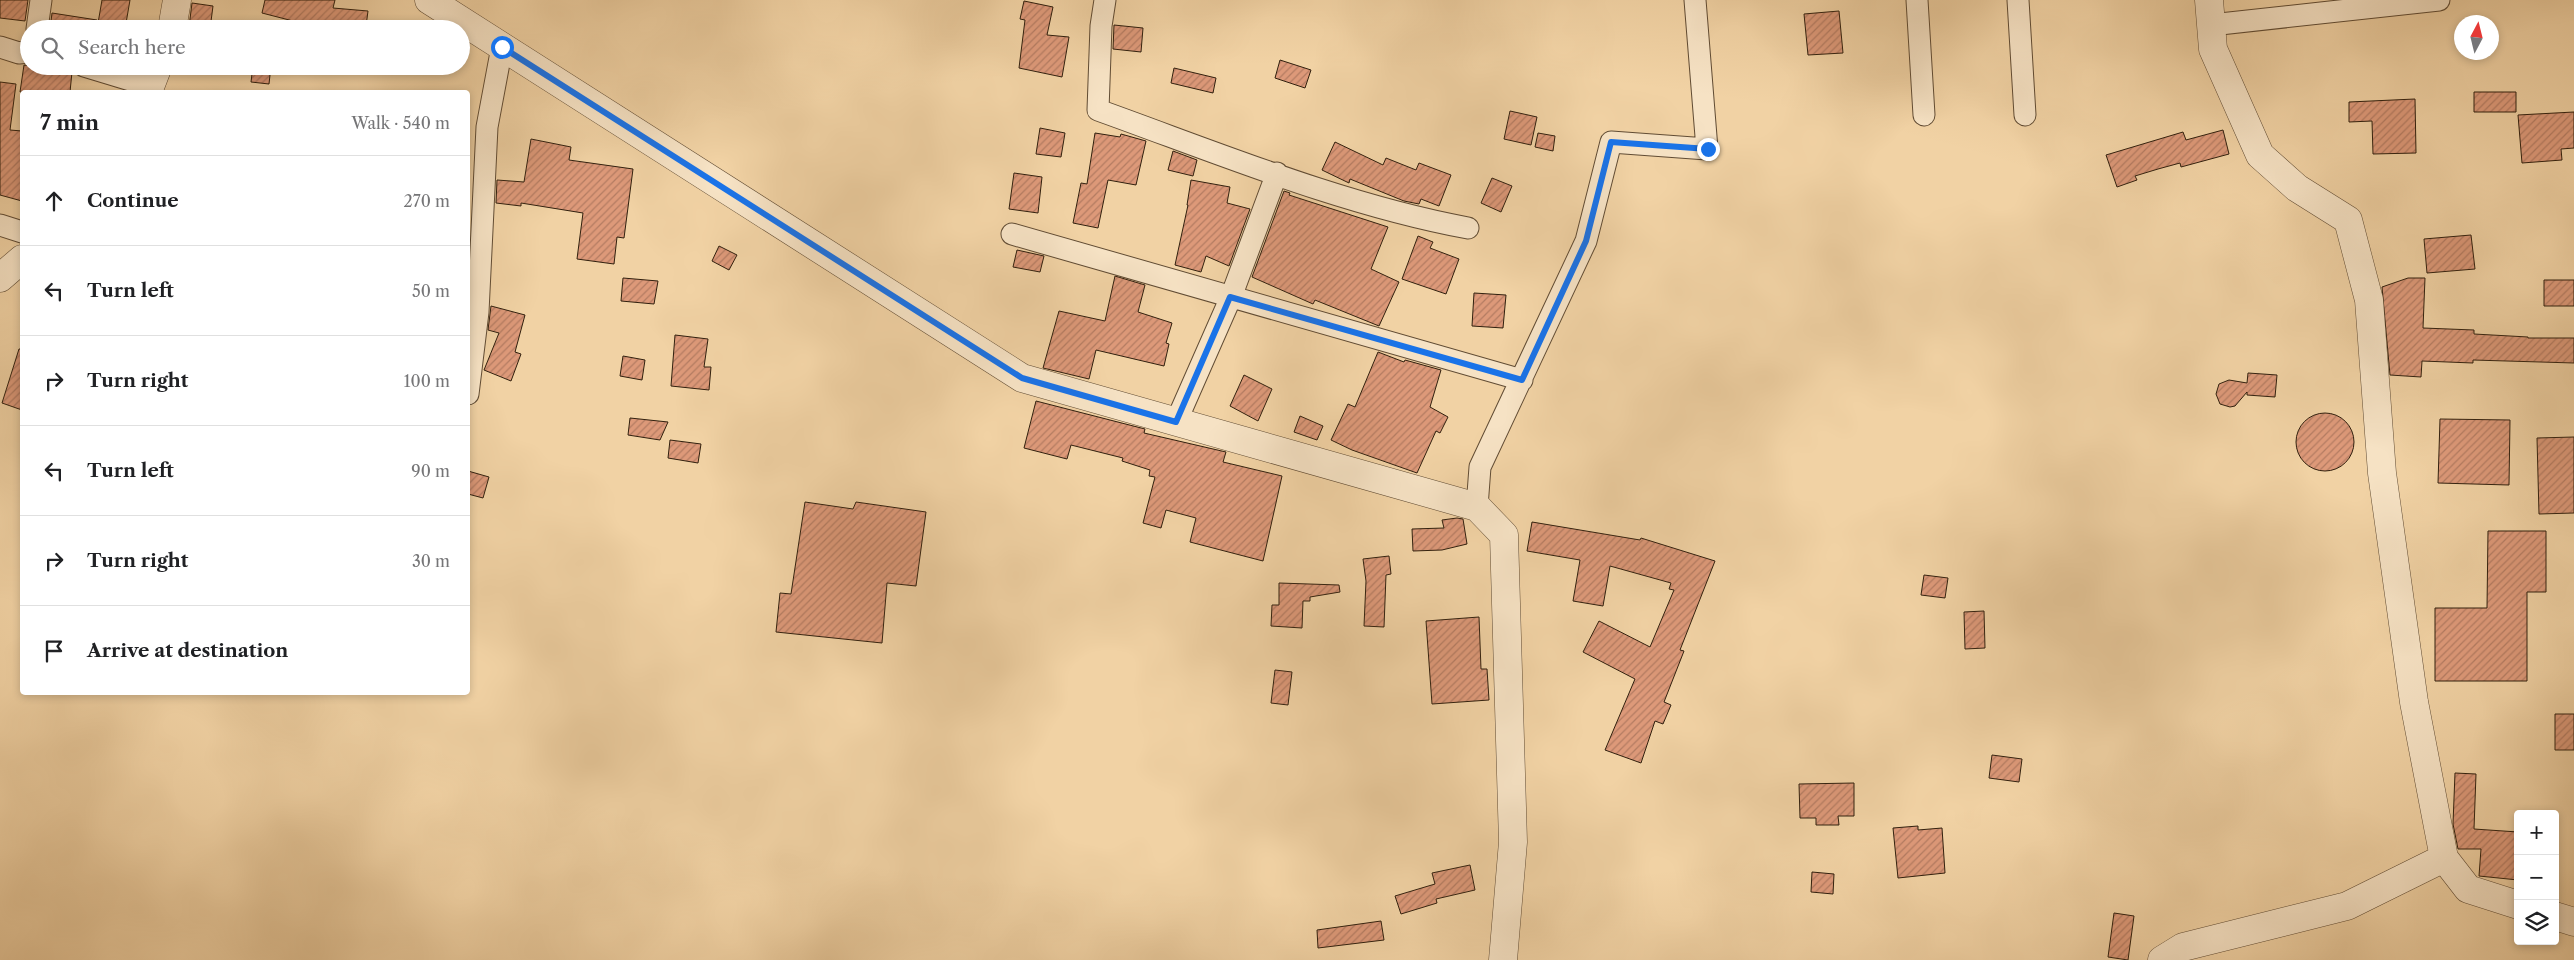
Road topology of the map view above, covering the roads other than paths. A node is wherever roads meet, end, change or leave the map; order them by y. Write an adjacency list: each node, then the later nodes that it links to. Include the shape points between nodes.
1 (41, 0): 10 (street)
2 (177, 0): 11 (street)
3 (429, 0): 12 (street)
4 (1105, 0): 21 (street, via 1098,110)
5 (1695, 0): 30 (street, via 1708,149 1611,142 1586,241)
6 (1917, 0): 19 (street)
7 (2018, 0): 20 (street)
8 (2439, 0): 9 (street)
9 (2210, 12): 33 (street, via 2213,48 2260,155 2297,188 2348,220 2369,300 2382,473 2414,702)
10 (38, 20)
11 (174, 20)
12 (460, 20)
13 (470, 26): 15 (street)
14 (0, 47): 16 (street)
15 (502, 47): 29 (street, via 487,127 478,312); 31 (street, via 1022,378)
16 (20, 53)
17 (125, 75): 18 (street)
18 (152, 81)
19 (1924, 115)
20 (2025, 115)
21 (1277, 174): 23 (street, via 1416,218); 28 (street)
22 (0, 225): 24 (street)
23 (1468, 228)
24 (20, 231)
25 (1012, 234): 28 (street)
26 (20, 261): 27 (street)
27 (0, 278)
28 (1230, 297): 30 (street); 31 (street)
29 (470, 378)
30 (1522, 380): 32 (street, via 1480,467)
31 (1176, 422): 32 (street)
32 (1477, 507): 37 (street, via 1504,535 1513,842)
33 (2444, 858): 34 (street, via 2468,889); 38 (street, via 2347,906 2183,947)
34 (2514, 903)
35 (2559, 917): 36 (street)
36 (2574, 922)
37 (1503, 960)
38 (2162, 960)

